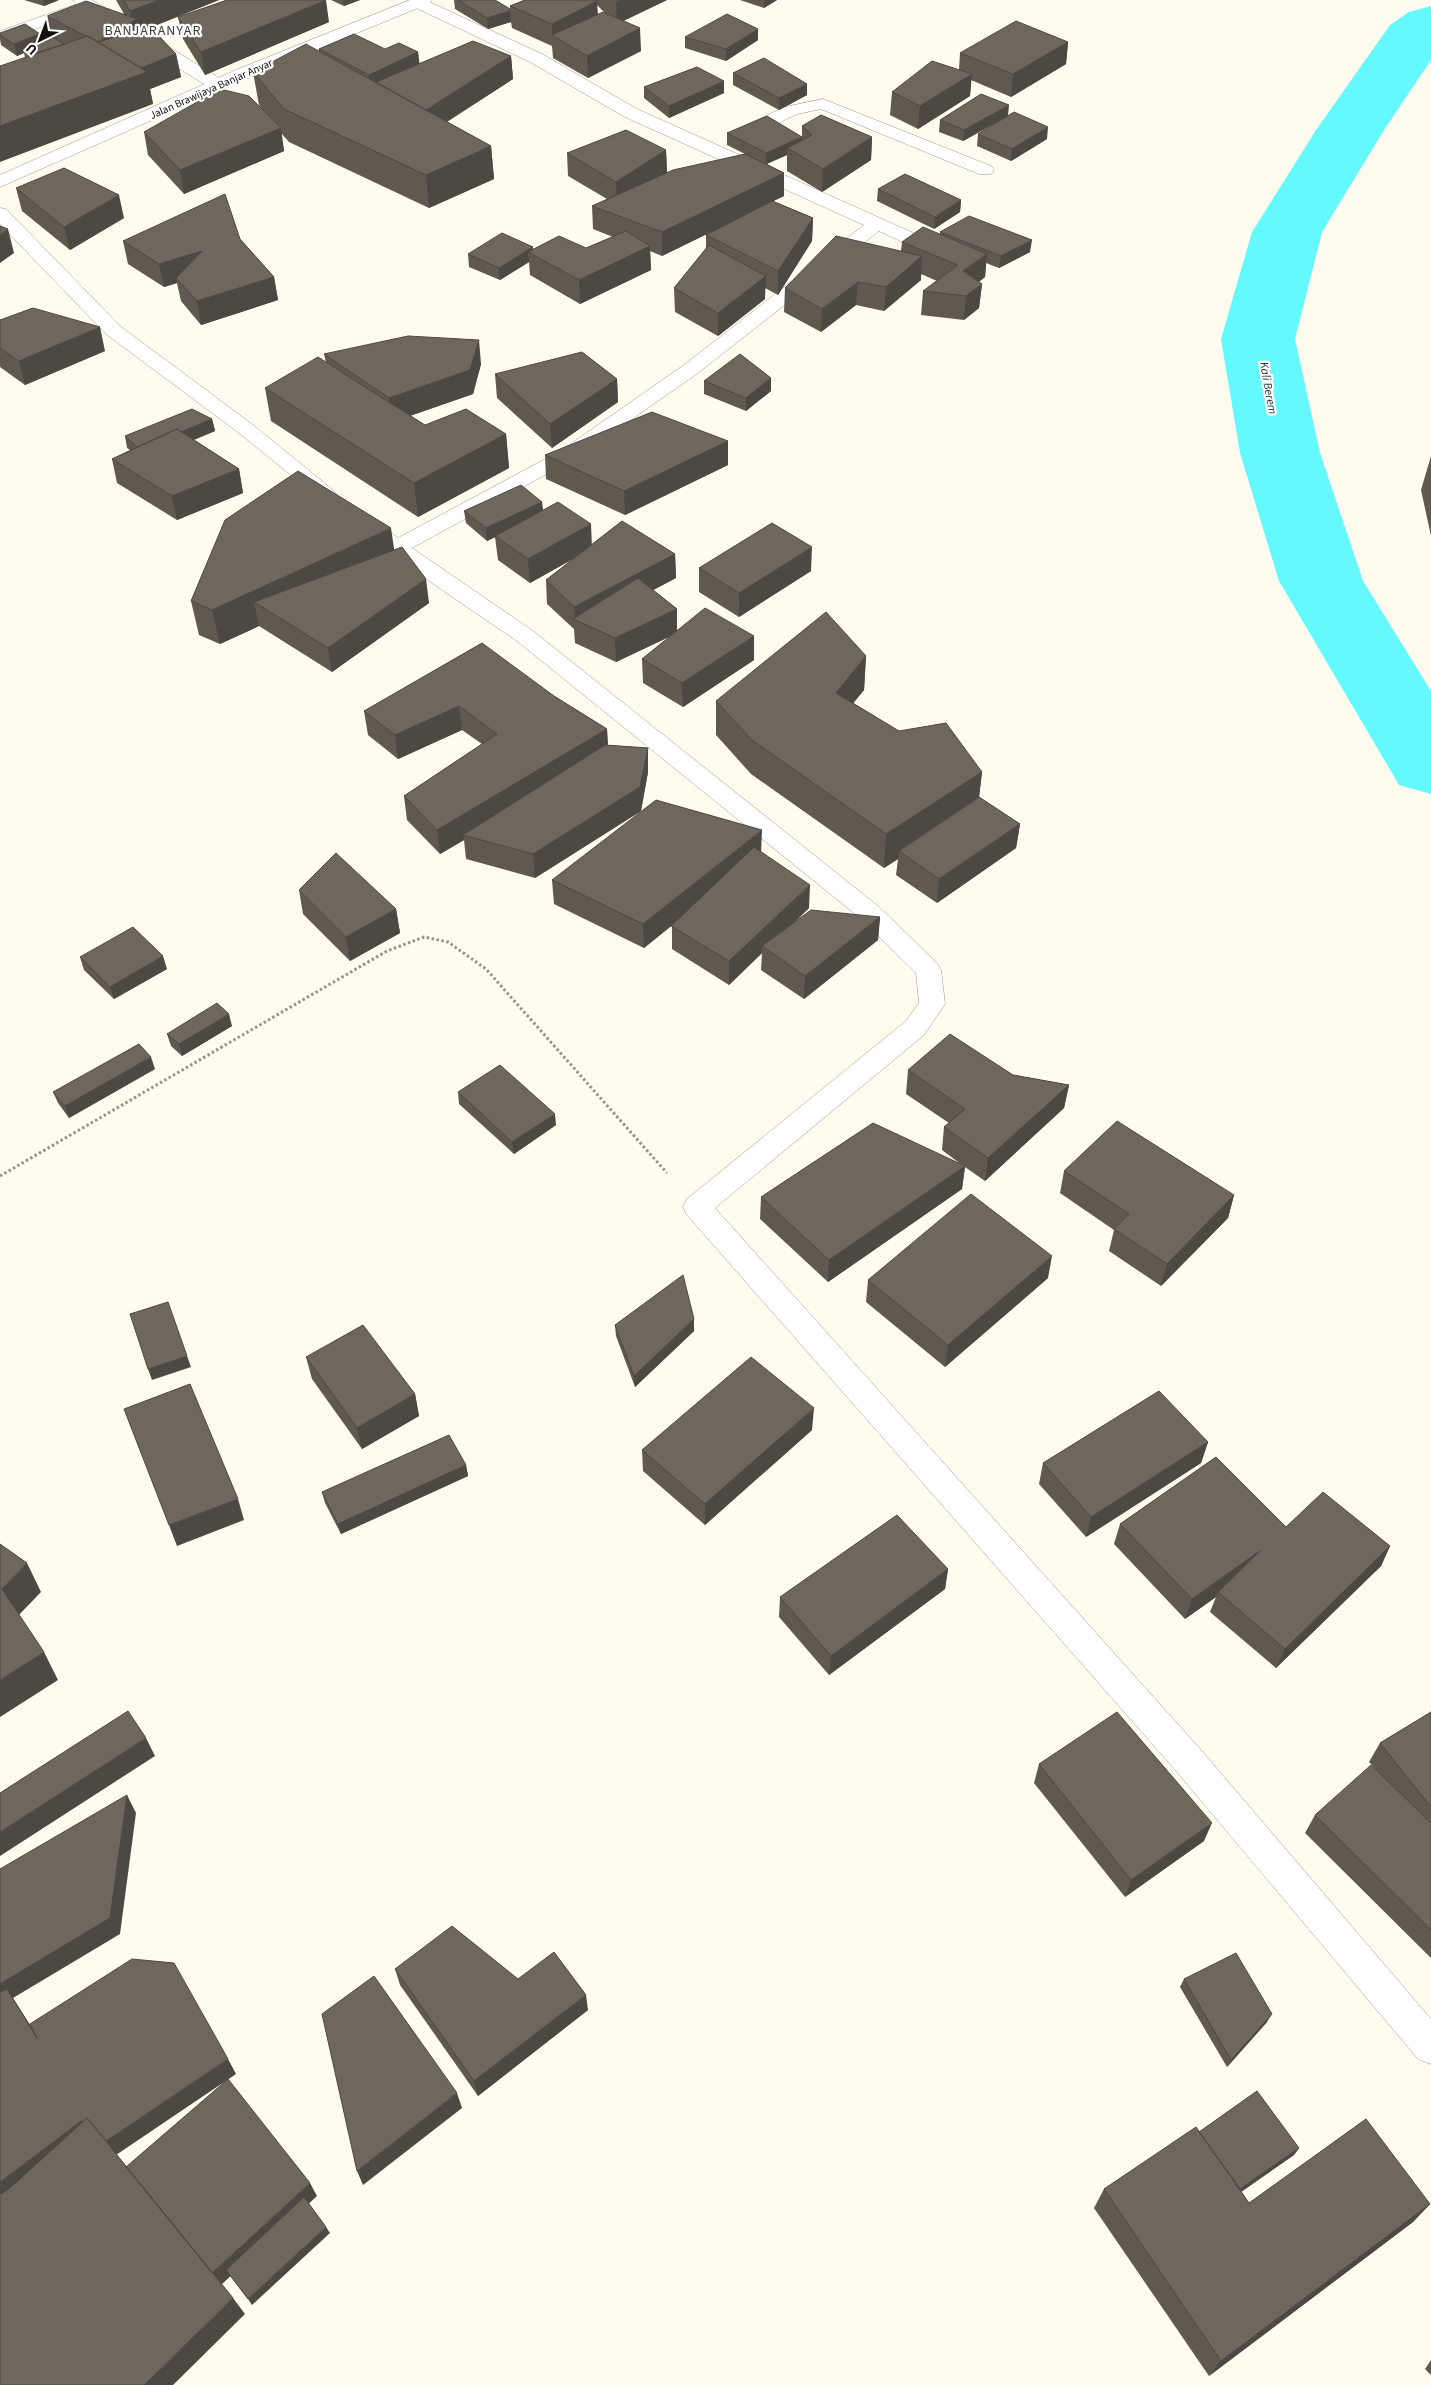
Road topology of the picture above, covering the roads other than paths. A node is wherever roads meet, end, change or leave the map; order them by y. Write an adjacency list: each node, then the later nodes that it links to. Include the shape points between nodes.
1 (104, 0): 3 (street)
2 (421, 2): 5 (street, Jalan Brawijaya Banjar Anyar); 6 (street, via 536,58 631,113)
3 (85, 3): 4 (street); 5 (street)
4 (0, 36)
5 (218, 85): 8 (street, Jalan Brawijaya Banjar Anyar)
6 (712, 148): 7 (street, via 792,110 823,104); 10 (street)
7 (984, 170)
8 (0, 182)
9 (0, 213): 12 (street, via 113,330 246,429 359,522)
10 (878, 224): 11 (street); 12 (street, via 691,369 569,454)
11 (955, 259)
12 (396, 548): 13 (street, via 525,636 869,912 928,970 932,1004 915,1028 697,1207 1182,1753)
13 (1431, 2046)

